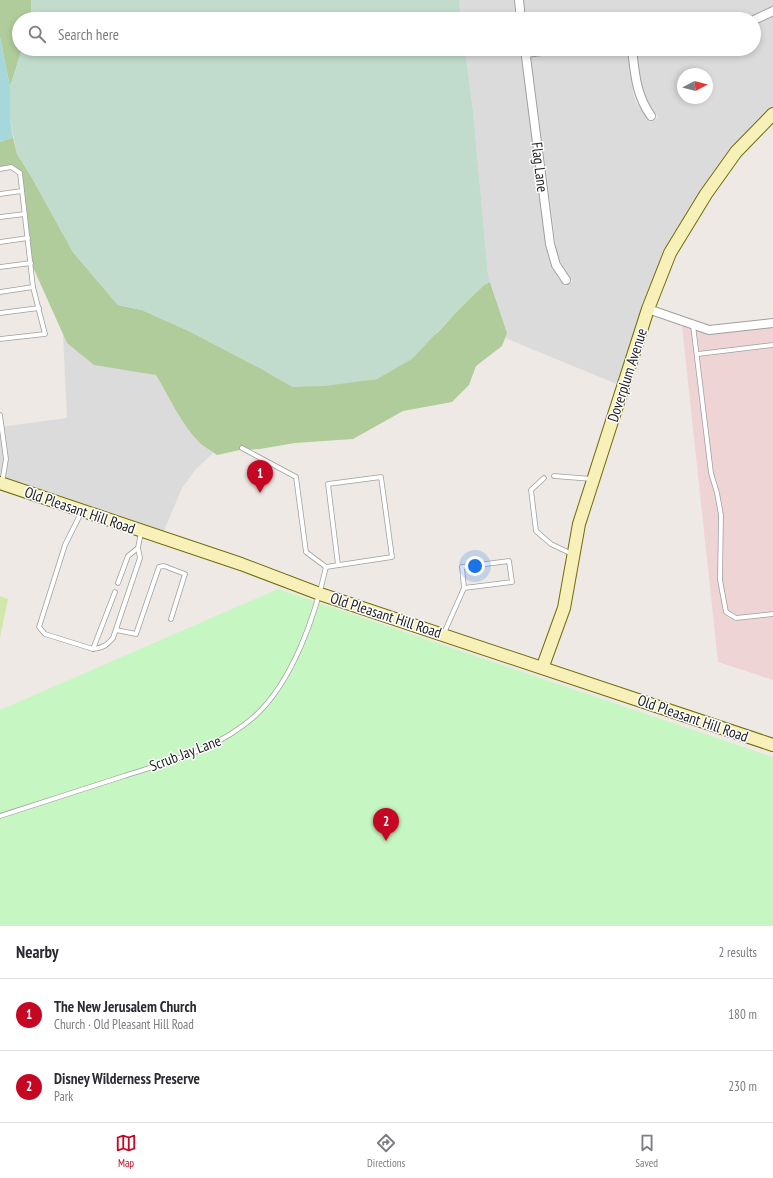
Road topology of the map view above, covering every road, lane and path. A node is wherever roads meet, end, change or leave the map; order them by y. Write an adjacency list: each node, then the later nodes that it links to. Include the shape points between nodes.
1 (519, 0): 3 (street)
2 (773, 11): 4 (street)
3 (520, 12)
4 (761, 17)
5 (526, 56): 18 (street, Flag Lane, via 550,244 556,265)
6 (633, 56): 8 (street, via 637,90)
7 (773, 114): 22 (street, Doverplum Avenue, via 736,152 706,194 670,254)
8 (651, 116)
9 (0, 168): 10 (lane, via 11,167 20,173)
10 (22, 191): 11 (lane); 12 (lane)
11 (0, 194)
12 (25, 214): 13 (lane); 14 (lane)
13 (0, 217)
14 (28, 238): 15 (lane); 16 (lane)
15 (0, 242)
16 (31, 263): 17 (lane); 19 (lane)
17 (0, 266)
18 (566, 280)
19 (34, 287): 20 (lane); 21 (lane)
20 (0, 292)
21 (39, 308): 23 (lane); 26 (lane, via 45,334)
22 (648, 309): 25 (street); 33 (street, Doverplum Avenue)
23 (0, 313)
24 (773, 323): 25 (street, via 709,330)
25 (693, 324): 28 (lane)
26 (0, 339)
27 (773, 345): 28 (lane)
28 (698, 354): 45 (lane, via 711,473 722,515 720,580 726,612 736,618)
29 (0, 415): 34 (lane, via 6,459)
30 (242, 448): 40 (lane, via 296,477 306,552)
31 (554, 476): 33 (lane)
32 (544, 478): 38 (lane, via 531,490 536,531 551,544)
33 (593, 479): 38 (street, Doverplum Avenue, via 579,524)
34 (1, 483): 35 (street, Old Pleasant Hill Road)
35 (82, 511): 36 (street, Old Pleasant Hill Road); 49 (lane, via 65,545 39,627 45,634)
36 (142, 531): 37 (lane); 44 (street, Old Pleasant Hill Road)
37 (138, 548): 41 (lane, via 128,556); 47 (lane, via 140,558)
38 (574, 554): 50 (street, Doverplum Avenue, via 564,608)
39 (338, 565): 39 (lane, via 392,557 381,476 328,484); 40 (lane)
40 (326, 567): 44 (lane, Scrub Jay Lane)
41 (118, 582)
42 (464, 588): 42 (lane, via 512,582 509,561 462,567); 48 (lane)
43 (115, 592): 49 (lane)
44 (320, 594): 48 (street, Old Pleasant Hill Road); 52 (lane, Scrub Jay Lane, via 293,665 278,689 256,715 222,740 191,754)
45 (773, 614)
46 (171, 619): 47 (lane, via 185,574 164,566 159,567 136,634)
47 (116, 630): 49 (lane, via 107,645)
48 (444, 634): 50 (street, Old Pleasant Hill Road)
49 (93, 649)
50 (543, 666): 51 (street, Old Pleasant Hill Road)
51 (773, 745)
52 (0, 816)

